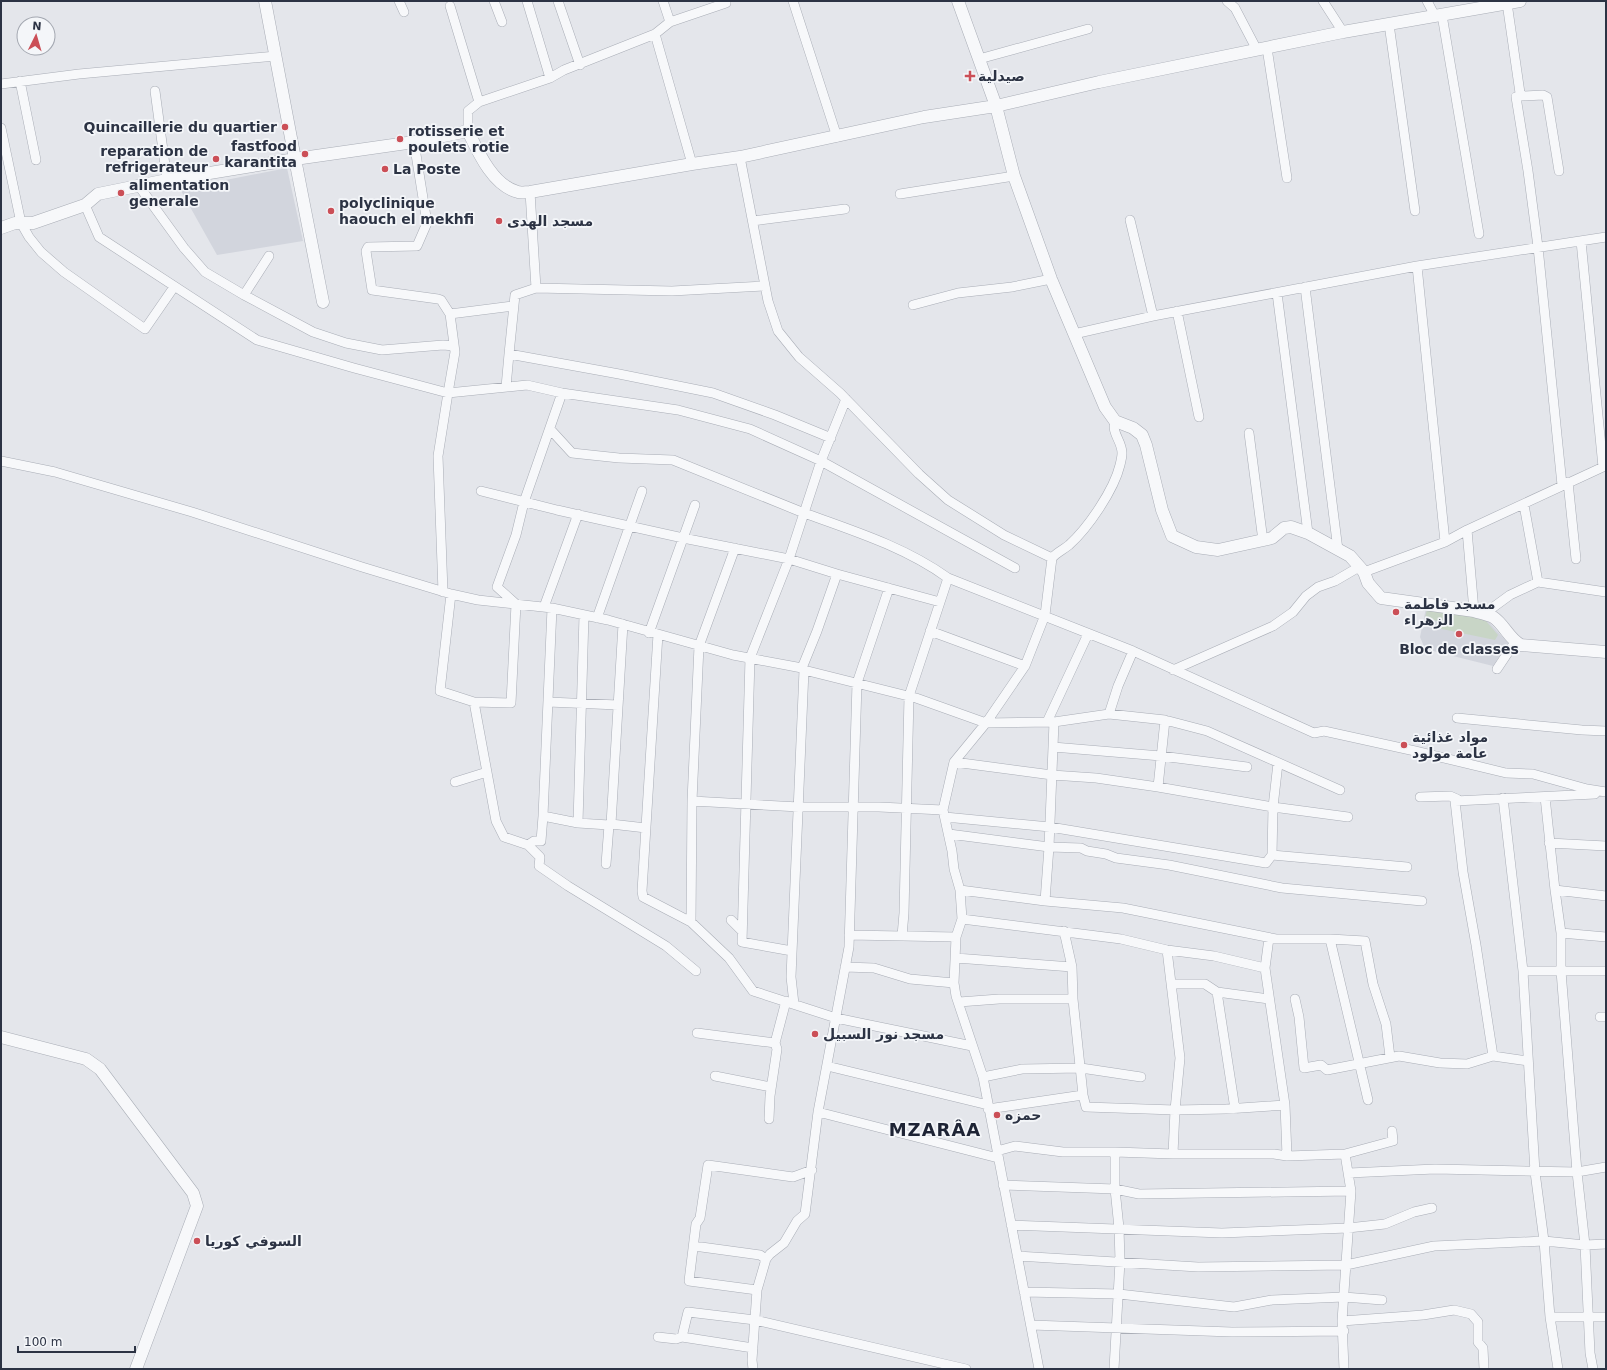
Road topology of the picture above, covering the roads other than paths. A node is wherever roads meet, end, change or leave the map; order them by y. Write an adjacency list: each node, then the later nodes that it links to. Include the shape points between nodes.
1 (265, 1): 25 (street)
2 (399, 1): 16 (street)
3 (494, 1): 18 (street)
4 (527, 1): 28 (street)
5 (558, 1): 27 (street)
6 (663, 1): 19 (street)
7 (726, 1): 19 (street)
8 (793, 1): 37 (street)
9 (958, 1): 26 (street)
10 (1228, 1): 24 (street, via 1236,8)
11 (1323, 1): 22 (street)
12 (1427, 1): 17 (street)
13 (1520, 1): 14 (street)
14 (1507, 3): 17 (street); 32 (street)
15 (450, 6): 33 (street)
16 (404, 12)
17 (1438, 15): 20 (street); 57 (street)
18 (502, 22)
19 (670, 22): 23 (street)
20 (1389, 24): 22 (street); 52 (street)
21 (1088, 29): 26 (street)
22 (1343, 32): 24 (street)
23 (655, 34): 27 (street); 42 (street)
24 (1262, 49): 34 (street); 45 (street)
25 (276, 56): 29 (street); 40 (street)
26 (979, 59): 34 (street)
27 (580, 65): 28 (street)
28 (550, 78): 33 (street)
29 (20, 81): 30 (street); 41 (street)
30 (1, 84)
31 (154, 91): 46 (street)
32 (1521, 96): 43 (street, via 1547,97); 60 (street, via 1516,97)
33 (479, 102): 36 (street, via 468,111)
34 (996, 106): 37 (street, via 924,117); 44 (street)
35 (1, 128): 55 (street)
36 (468, 131): 38 (street); 48 (street, via 483,162 502,184 518,192)
37 (837, 137): 39 (street)
38 (414, 142): 40 (street); 74 (street, via 426,228 417,246 366,249 372,290 438,299)
39 (740, 158): 42 (street); 54 (street)
40 (295, 159): 46 (street); 70 (street)
41 (36, 160)
42 (692, 164): 48 (street)
43 (1559, 170)
44 (1014, 176): 49 (street); 63 (street)
45 (1287, 178)
46 (167, 180): 47 (street)
47 (139, 186): 50 (street, via 98,194); 69 (street, via 184,248 205,272)
48 (530, 192): 67 (street)
49 (900, 194)
50 (86, 205): 55 (street, via 33,223); 64 (street, via 99,237)
51 (845, 209): 54 (street)
52 (1415, 211)
53 (1130, 220): 75 (street)
54 (753, 222): 65 (street)
55 (21, 223): 56 (street); 64 (street, via 41,252 64,272 146,329)
56 (1, 228)
57 (1479, 234)
58 (1606, 237): 59 (street)
59 (1581, 241): 60 (street); 90 (street, via 1604,465)
60 (1538, 247): 62 (street); 90 (street)
61 (269, 256): 69 (street)
62 (1417, 266): 66 (street); 103 (street)
63 (1051, 279): 71 (street, via 1012,287 958,293); 76 (street)
64 (174, 286): 81 (street, via 257,340)
65 (765, 286): 67 (street, via 672,291); 82 (street, via 778,331 799,357)
66 (1305, 287): 68 (street); 105 (street)
67 (536, 288): 72 (street, via 516,294)
68 (1277, 293): 73 (street); 100 (street)
69 (244, 295): 77 (street, via 313,332 346,343 382,350)
70 (323, 302)
71 (913, 305)
72 (513, 306): 74 (street); 78 (street)
73 (1177, 311): 75 (street); 83 (street)
74 (450, 314): 77 (street)
75 (1153, 316): 76 (street)
76 (1074, 334): 84 (street, via 1105,407)
77 (454, 346): 81 (street)
78 (508, 354): 79 (street); 87 (street, via 713,393)
79 (506, 387): 80 (street, via 527,385); 81 (street)
80 (562, 392): 85 (street); 88 (street, via 678,410 750,429)
81 (448, 393): 116 (street, via 438,456)
82 (846, 399): 87 (street); 106 (street, via 948,500 1004,534)
83 (1199, 417)
84 (1115, 421): 102 (street, via 1133,428 1142,435 1162,510 1172,536 1196,547 1218,550); 106 (street, via 1113,426 1122,452 1119,467 1109,490 1089,523 1068,546 1056,552)
85 (550, 429): 93 (street); 96 (street, via 572,453 673,460)
86 (1249, 433): 102 (street)
87 (831, 438): 88 (street)
88 (821, 460): 96 (street); 109 (street)
89 (1, 461): 116 (street, via 55,472 192,512)
90 (1565, 484): 95 (street); 108 (street)
91 (481, 491): 93 (street)
92 (642, 491): 98 (street)
93 (524, 502): 97 (street); 118 (street, via 516,535 497,587)
94 (694, 505): 101 (street)
95 (1524, 505): 99 (street); 113 (street)
96 (804, 513): 107 (street); 112 (street, via 881,540 929,564)
97 (578, 514): 98 (street); 119 (street)
98 (630, 525): 101 (street); 123 (street)
99 (1467, 530): 103 (street); 120 (street)
100 (1308, 533): 102 (street, via 1291,527 1284,528 1272,538); 105 (street)
101 (683, 538): 104 (street); 126 (street)
102 (1263, 541)
103 (1445, 542): 110 (street)
104 (735, 548): 107 (street); 129 (street)
105 (1338, 550): 110 (street, via 1350,556)
106 (1052, 558): 122 (street)
107 (789, 559): 111 (street); 132 (street)
108 (1576, 559)
109 (1015, 568)
110 (1361, 570): 120 (street, via 1381,598); 136 (street, via 1318,587 1306,596 1293,612 1273,626)
111 (837, 574): 114 (street); 134 (street)
112 (948, 578): 117 (street); 122 (street)
113 (1538, 582): 115 (street); 120 (street)
114 (889, 588): 117 (street); 137 (street)
115 (1606, 592)
116 (447, 593): 118 (street, via 478,600); 139 (street, via 440,691)
117 (940, 602): 125 (street)
118 (516, 604): 119 (street); 139 (street, via 511,703)
119 (548, 607): 121 (street); 140 (street)
120 (1479, 613): 128 (street, via 1494,618)
121 (584, 615): 123 (street); 141 (street)
122 (1045, 615): 127 (street); 133 (street)
123 (597, 618): 124 (street)
124 (623, 624): 126 (street); 142 (street)
125 (930, 631): 133 (street); 138 (street)
126 (654, 633): 129 (street); 176 (street)
127 (1088, 634): 130 (street); 146 (street)
128 (1515, 642): 131 (street, via 1521,645); 135 (street)
129 (699, 646): 132 (street); 164 (street)
130 (1133, 651): 136 (street); 143 (street)
131 (1606, 652)
132 (750, 658): 134 (street); 165 (street)
133 (1025, 666): 147 (street)
134 (803, 669): 137 (street); 166 (street)
135 (1497, 669)
136 (1173, 670): 159 (street, via 1314,733 1324,731 1506,773 1533,774)
137 (857, 683): 138 (street); 168 (street)
138 (909, 696): 147 (street); 169 (street)
139 (474, 702): 154 (street)
140 (548, 702): 141 (street); 171 (street)
141 (581, 704): 142 (street); 173 (street)
142 (618, 705): 174 (street)
143 (1109, 714): 145 (street); 146 (street)
144 (1457, 718): 148 (street)
145 (1165, 720): 150 (street); 152 (street, via 1207,731)
146 (1051, 722): 147 (street); 149 (street)
147 (986, 723): 151 (street)
148 (1606, 731)
149 (1053, 747): 150 (street); 155 (street)
150 (1161, 756): 153 (street); 157 (street)
151 (954, 762): 155 (street); 170 (street)
152 (1278, 763): 158 (street); 167 (street)
153 (1247, 767)
154 (487, 772): 156 (street); 179 (street, via 496,821 504,836)
155 (1052, 775): 157 (street); 175 (street)
156 (455, 782)
157 (1158, 787): 167 (street)
158 (1340, 790)
159 (1606, 793): 161 (street)
160 (1420, 797): 163 (street, via 1450,796)
161 (1545, 797): 162 (street); 178 (street)
162 (1503, 798): 163 (street); 209 (street)
163 (1456, 800): 225 (street, via 1462,872)
164 (692, 801): 165 (street); 192 (street)
165 (745, 803): 166 (street); 193 (street)
166 (799, 807): 168 (street); 203 (street)
167 (1272, 807): 172 (street); 182 (street)
168 (853, 808): 169 (street); 196 (street)
169 (906, 808): 170 (street); 197 (street)
170 (944, 814): 175 (street); 177 (street)
171 (543, 816): 173 (street); 179 (street, via 541,841 534,841)
172 (1348, 817)
173 (578, 822): 174 (street)
174 (610, 824): 176 (street); 183 (street)
175 (1050, 827): 181 (street); 182 (street, via 1259,863 1266,863)
176 (646, 828): 192 (street, via 643,897)
177 (949, 834): 181 (street); 185 (street)
178 (1549, 843): 180 (street); 186 (street)
179 (528, 845): 208 (street, via 540,857 539,866 666,946)
180 (1606, 846)
181 (1049, 847): 188 (street); 189 (street, via 1081,848 1116,858 1169,865 1282,888)
182 (1272, 855): 184 (street)
183 (606, 864)
184 (1407, 868)
185 (960, 890): 188 (street); 191 (street)
186 (1555, 890): 187 (street); 195 (street)
187 (1606, 896)
188 (1045, 901): 200 (street, via 1123,908)
189 (1422, 901)
190 (731, 920): 193 (street)
191 (962, 920): 194 (street); 198 (street)
192 (690, 922): 219 (street, via 729,958 753,992)
193 (742, 930): 203 (street, via 742,942)
194 (1064, 931): 202 (street, via 1121,939); 206 (street)
195 (1562, 933): 199 (street); 210 (street)
196 (849, 935): 197 (street); 205 (street)
197 (902, 936): 198 (street)
198 (956, 937): 204 (street)
199 (1606, 937)
200 (1269, 938): 201 (street); 207 (street)
201 (1330, 939): 226 (street, via 1365,942 1373,984 1386,1024); 228 (street)
202 (1168, 950): 207 (street, via 1214,956); 213 (street)
203 (792, 951): 219 (street)
204 (956, 958): 206 (street); 212 (street)
205 (845, 967): 212 (street, via 874,968 910,979); 220 (street)
206 (1072, 967): 215 (street)
207 (1265, 968): 217 (street)
208 (696, 971)
209 (1523, 971): 210 (street); 227 (street)
210 (1561, 971): 211 (street); 252 (street)
211 (1606, 971)
212 (954, 983): 218 (street)
213 (1172, 984): 214 (street, via 1205,984); 240 (street, via 1180,1058)
214 (1217, 992): 217 (street); 239 (street)
215 (1073, 999): 218 (street); 230 (street)
216 (1295, 999): 228 (street, via 1304,1068 1321,1064 1327,1070)
217 (1269, 1000): 237 (street)
218 (959, 1002): 224 (street)
219 (790, 1003): 220 (street); 223 (street)
220 (836, 1018): 224 (street); 229 (street)
221 (697, 1033): 223 (street)
222 (1, 1037): 285 (street, via 86,1060 100,1068 193,1193 197,1206)
223 (774, 1043): 234 (street, via 777,1049)
224 (972, 1046): 233 (street)
225 (1493, 1056): 226 (street, via 1467,1064); 227 (street)
226 (1390, 1057): 228 (street)
227 (1528, 1061): 251 (street)
228 (1359, 1063): 236 (street)
229 (827, 1066): 238 (street); 241 (street)
230 (1081, 1068): 232 (street); 233 (street, via 1022,1069); 235 (street)
231 (715, 1076): 234 (street)
232 (1141, 1077)
233 (983, 1078): 238 (street)
234 (772, 1087): 242 (street)
235 (1079, 1095): 238 (street); 240 (street, via 1086,1107)
236 (1368, 1100)
237 (1285, 1105): 239 (street); 248 (street)
238 (988, 1107): 245 (street)
239 (1235, 1109): 240 (street)
240 (1175, 1110): 246 (street)
241 (818, 1112): 245 (street); 250 (street)
242 (769, 1119)
243 (1392, 1131): 247 (street, via 1393,1141)
244 (1115, 1152): 245 (street, via 1063,1152 1015,1146); 246 (street); 255 (street)
245 (997, 1154): 254 (street)
246 (1173, 1154): 248 (street)
247 (1345, 1154): 248 (street); 253 (street)
248 (1287, 1156)
249 (1606, 1167): 252 (street)
250 (812, 1170): 264 (street, via 793,1177 708,1165); 266 (street, via 805,1214 797,1221 784,1243)
251 (1535, 1172): 252 (street); 253 (street, via 1435,1169); 261 (street)
252 (1577, 1172): 263 (street)
253 (1349, 1173): 256 (street)
254 (1003, 1186): 255 (street); 258 (street)
255 (1115, 1189): 256 (street, via 1138,1194); 259 (street)
256 (1351, 1191): 260 (street)
257 (1432, 1208): 260 (street, via 1414,1212 1385,1224)
258 (1011, 1225): 259 (street); 265 (street)
259 (1119, 1228): 260 (street, via 1222,1233); 267 (street)
260 (1348, 1228): 268 (street)
261 (1544, 1241): 263 (street); 268 (street, via 1434,1246); 274 (street)
262 (1606, 1244): 263 (street)
263 (1585, 1245): 276 (street)
264 (694, 1246): 266 (street, via 760,1255); 269 (street, via 689,1281)
265 (1017, 1256): 267 (street); 270 (street)
266 (766, 1259): 269 (street)
267 (1120, 1262): 268 (street, via 1198,1267); 271 (street)
268 (1346, 1265): 272 (street)
269 (757, 1290): 277 (street)
270 (1024, 1292): 271 (street); 279 (street)
271 (1118, 1294): 272 (street, via 1234,1307 1272,1300); 280 (street)
272 (1344, 1297): 273 (street); 278 (street)
273 (1382, 1300)
274 (1550, 1317): 276 (street); 292 (street)
275 (1606, 1317): 276 (street)
276 (1589, 1318): 293 (street)
277 (755, 1320): 283 (street, via 688,1312); 284 (street); 287 (street)
278 (1342, 1321): 281 (street); 291 (street, via 1454,1310 1471,1314 1478,1322 1478,1342 1483,1348)
279 (1031, 1325): 280 (street); 288 (street)
280 (1116, 1327): 281 (street, via 1232,1332); 289 (street)
281 (1344, 1331): 290 (street)
282 (658, 1337): 283 (street)
283 (682, 1338): 284 (street)
284 (753, 1348): 286 (street)
285 (136, 1369)
286 (753, 1369)
287 (966, 1369)
288 (1039, 1369)
289 (1114, 1369)
290 (1344, 1369)
291 (1484, 1369)
292 (1558, 1369)
293 (1593, 1369)

